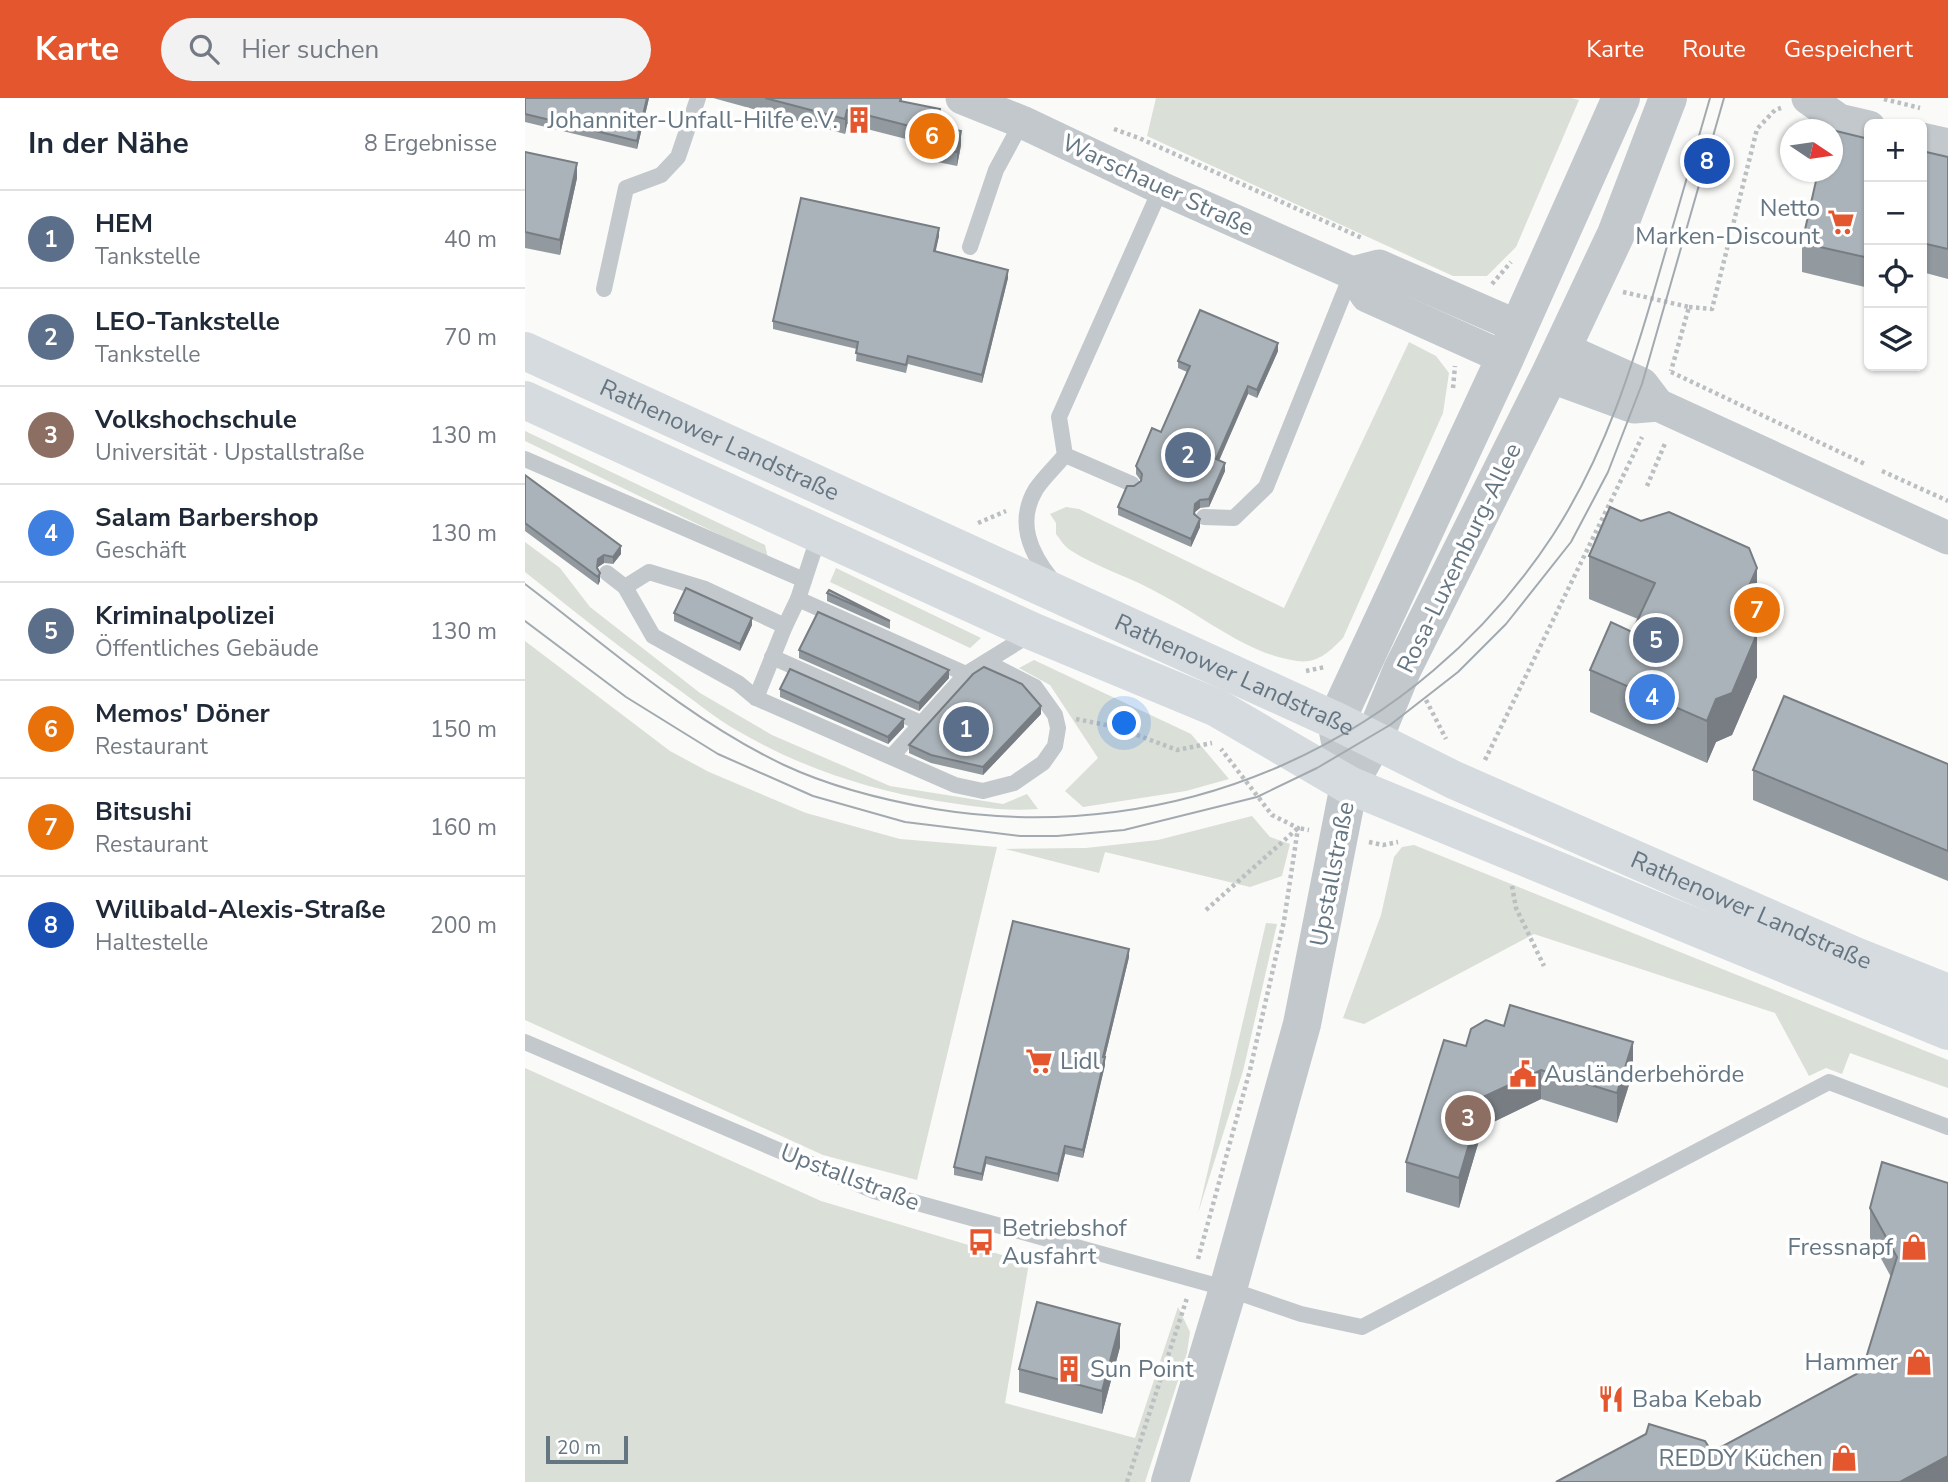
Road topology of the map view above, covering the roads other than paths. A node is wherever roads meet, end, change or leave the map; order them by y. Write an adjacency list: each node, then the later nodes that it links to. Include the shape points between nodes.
1 (698, 98): 13 (lane, via 678,157 661,175 626,188)
2 (963, 98): 6 (street, Warschauer Straße)
3 (1621, 98): 14 (street, Rosa-Luxemburg-Allee)
4 (1668, 98): 16 (street, Rosa-Luxemburg-Allee, via 1616,234)
5 (1808, 99): 7 (street, via 1839,120)
6 (1022, 122): 10 (street, Warschauer Straße); 11 (lane, via 996,170)
7 (1864, 126)
8 (1927, 127): 9 (street)
9 (1948, 145)
10 (1161, 188): 12 (street, Warschauer Straße); 18 (lane, via 1059,417)
11 (970, 247)
12 (1352, 272): 14 (street, Warschauer Straße, via 1367,296); 21 (lane, via 1266,487 1234,517)
13 (604, 289)
14 (1512, 343): 16 (street); 35 (street, Rosa-Luxemburg-Allee)
15 (525, 351): 27 (main road, Rathenower Landstraße)
16 (1556, 362): 23 (street, via 1634,407 1658,405); 37 (street, Rosa-Luxemburg-Allee, via 1402,670)
17 (525, 400): 22 (main road, Rathenower Landstraße)
18 (1065, 455): 20 (lane); 27 (lane, via 1035,490 1026,531 1038,562)
19 (525, 459): 25 (lane)
20 (1132, 484)
21 (1204, 517)
22 (819, 535): 25 (lane); 30 (main road, Rathenower Landstraße)
23 (1948, 538)
24 (607, 573): 26 (lane)
25 (804, 580): 28 (lane)
26 (625, 587): 29 (lane, via 649,572 705,589); 34 (lane, via 653,636)
27 (1067, 598): 35 (main road, Rathenower Landstraße)
28 (798, 599): 29 (lane); 33 (lane)
29 (785, 626): 31 (lane)
30 (1034, 632): 32 (lane); 39 (main road, Rathenower Landstraße, via 1217,708)
31 (772, 657): 34 (lane); 36 (lane)
32 (986, 662): 33 (lane); 38 (lane, via 1035,687 1055,715 1055,746 1043,762 1014,783 983,791 955,785)
33 (965, 674): 36 (lane)
34 (756, 698): 38 (lane)
35 (1336, 721): 37 (main road, Rathenower Landstraße); 39 (street, Upstallstraße)
36 (921, 723): 38 (lane)
37 (1373, 741): 39 (street, Upstallstraße); 40 (main road, Rathenower Landstraße, via 1478,791)
38 (892, 756)
39 (1349, 785): 41 (main road, Rathenower Landstraße); 44 (street, Upstallstraße, via 1302,1024)
40 (1948, 993)
41 (1948, 1031)
42 (525, 1042): 44 (lane, Upstallstraße, via 874,1191)
43 (1948, 1127): 44 (lane, via 1829,1082 1362,1327 1301,1314)
44 (1210, 1284): 45 (street, Upstallstraße)
45 (1170, 1482)

